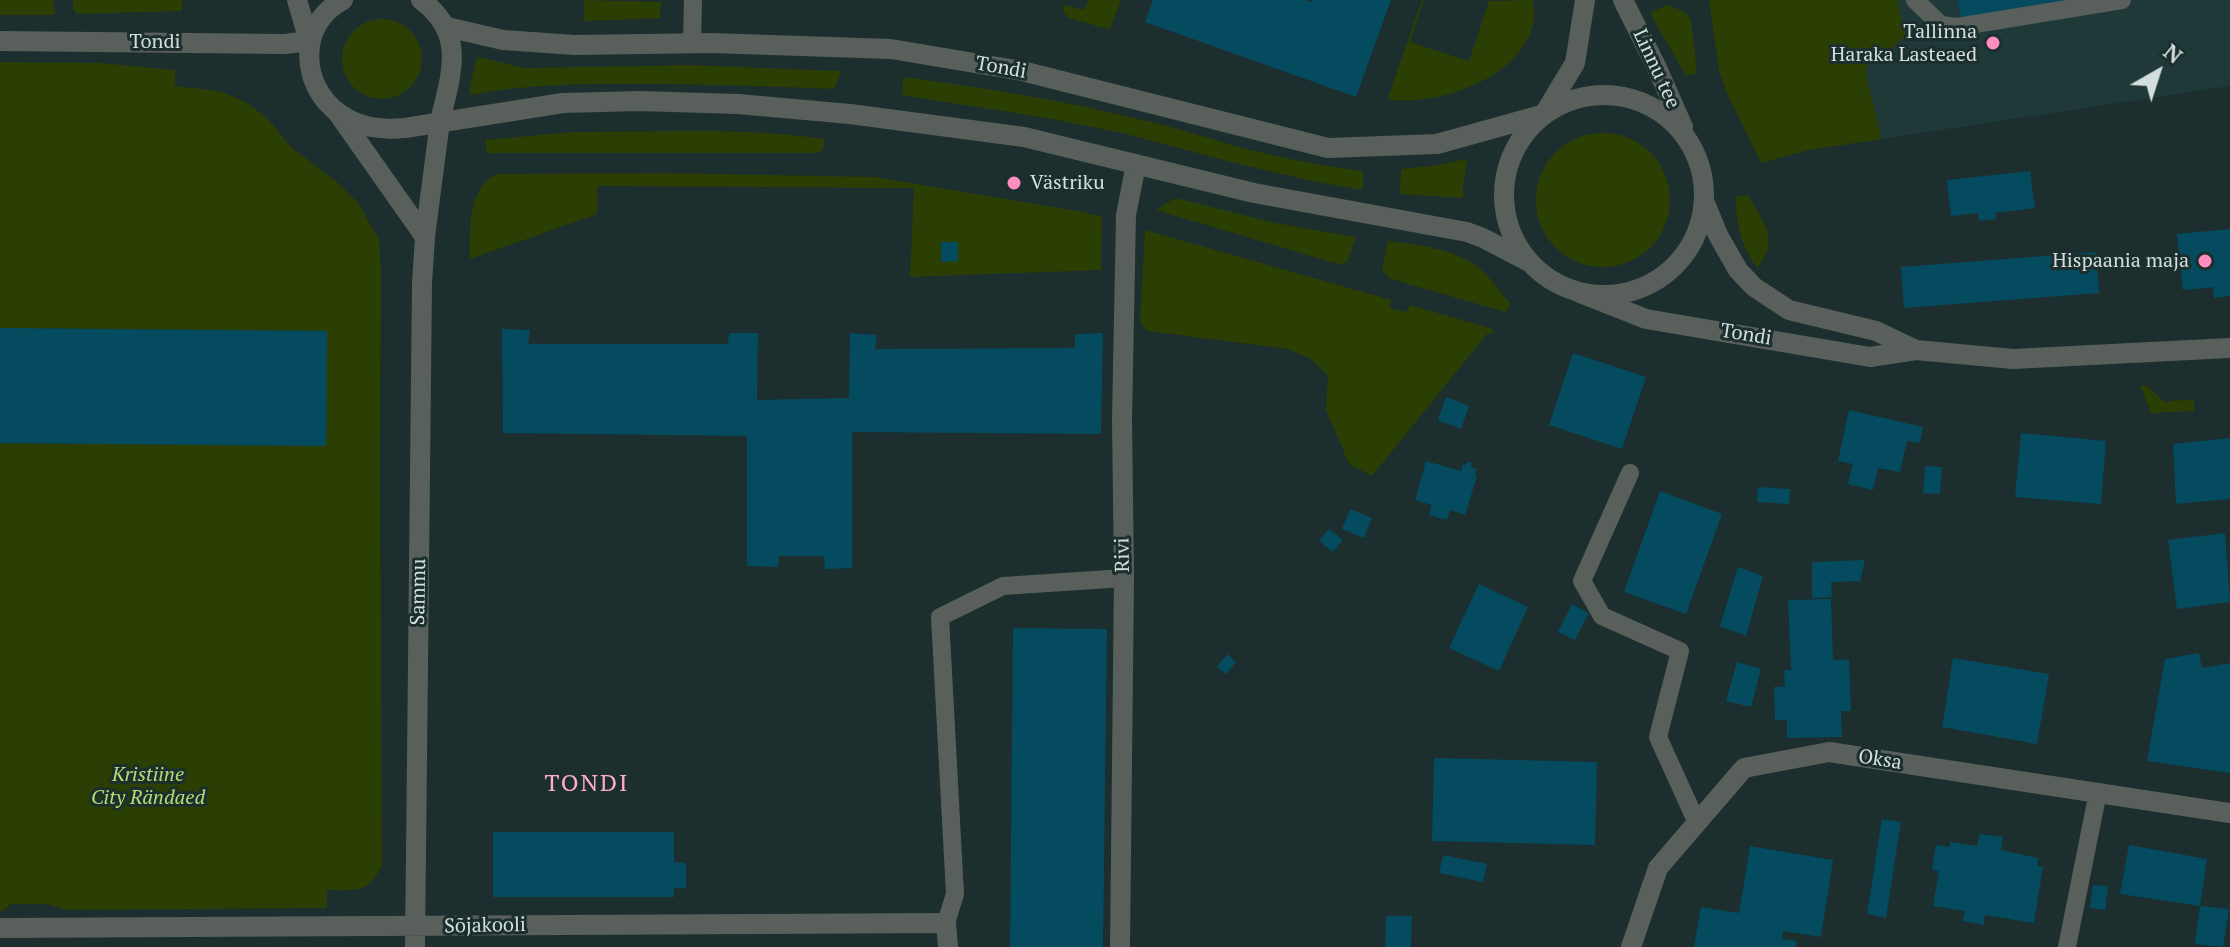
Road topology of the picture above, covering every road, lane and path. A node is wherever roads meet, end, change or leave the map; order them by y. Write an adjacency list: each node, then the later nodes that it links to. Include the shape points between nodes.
1 (297, 0): 11 (street)
2 (343, 0): 11 (street, via 318,22)
3 (421, 0): 9 (street)
4 (693, 0): 12 (lane)
5 (1585, 0): 14 (street, via 1575,63)
6 (1623, 0): 16 (street, Linnu tee)
7 (1915, 0): 8 (lane, via 1941,25 1957,27)
8 (2122, 0)
9 (447, 27): 12 (street, Tondi, via 503,40 575,45); 15 (street, Sammu, via 452,73)
10 (0, 41): 11 (street, Tondi)
11 (309, 41): 13 (street, via 310,69)
12 (692, 44): 14 (street, Tondi, via 891,49 1022,71 1328,148 1437,144)
13 (337, 112): 15 (street, via 381,130); 19 (street)
14 (1545, 114): 16 (street, via 1565,102 1613,95 1662,113); 20 (street, via 1523,136 1504,186 1508,224)
15 (440, 121): 17 (street, via 563,103 738,104 1024,137); 19 (street, Sammu)
16 (1687, 138): 18 (street, via 1702,172)
17 (1136, 164): 20 (street, via 1254,193 1467,232); 25 (street, Rivi, via 1126,215)
18 (1705, 203): 21 (street, via 1687,252 1672,270 1647,287 1619,294); 23 (street, Tondi, via 1738,270 1754,287 1789,310 1876,331)
19 (425, 237): 31 (street, Sammu)
20 (1529, 262): 21 (street, via 1552,282)
21 (1580, 293): 23 (street, Tondi, via 1646,319 1870,357)
22 (2230, 348): 23 (street, Tondi, via 2013,359)
23 (1916, 350)
24 (1630, 473): 28 (lane, via 1582,581 1602,616 1680,651 1658,737)
25 (1124, 578): 29 (lane, via 1003,586 940,617 955,894); 33 (street, Rivi)
26 (2098, 792): 27 (street, Oksa); 28 (street, Oksa, via 1829,752 1744,768); 35 (lane)
27 (2230, 813)
28 (1697, 823): 34 (street, Oksa, via 1658,868)
29 (946, 923): 31 (street, Sõjakooli); 32 (street)
30 (0, 928): 31 (street, Sõjakooli, via 336,925)
31 (414, 937)
32 (948, 947)
33 (1120, 947)
34 (1631, 947)
35 (2067, 947)

